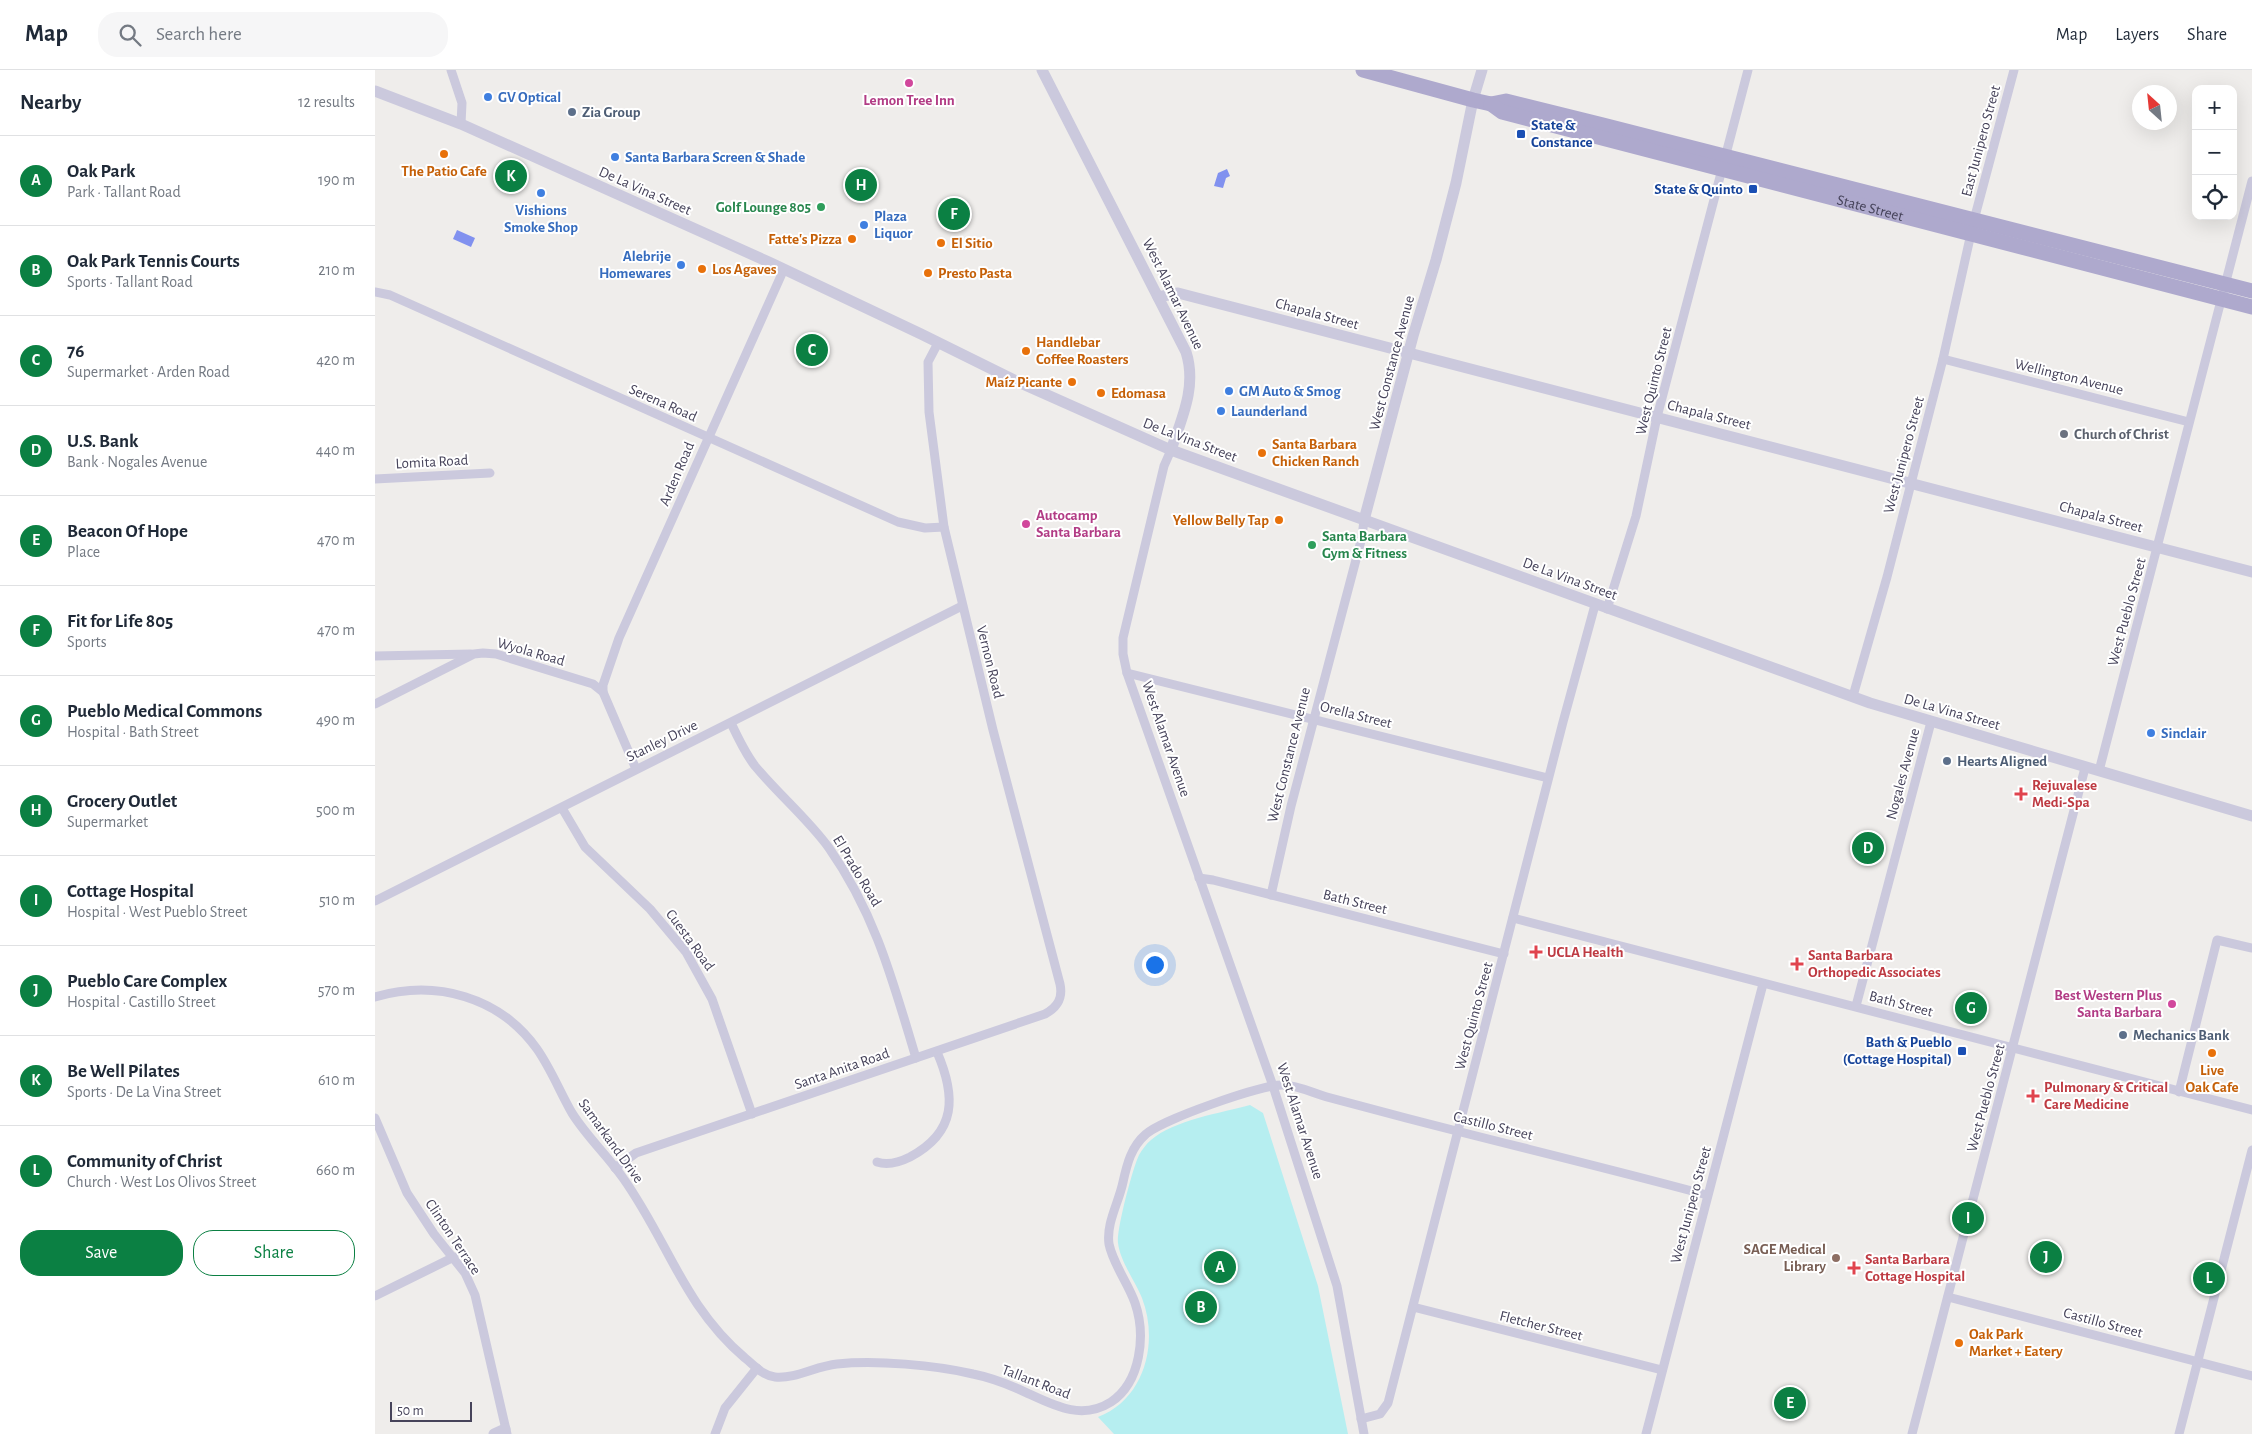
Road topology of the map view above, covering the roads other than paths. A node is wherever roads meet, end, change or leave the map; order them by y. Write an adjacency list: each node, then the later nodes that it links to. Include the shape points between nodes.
1 (451, 70): 9 (street, via 462,103)
2 (1042, 70): 17 (street, West Alamar Avenue)
3 (1363, 70): 8 (main road, State Street)
4 (1482, 70): 8 (street, West Constance Avenue)
5 (1748, 70): 10 (street, West Quinto Street)
6 (2015, 70): 12 (street, East Junipero Street)
7 (375, 91): 9 (street, De La Vina Street)
8 (1473, 100): 10 (main road, State Street, via 1491,104 1506,101); 20 (street, West Constance Avenue, via 1451,202)
9 (461, 124): 13 (street, De La Vina Street)
10 (1724, 164): 12 (main road, State Street); 22 (street, West Quinto Street)
11 (2252, 182): 15 (street, West Pueblo Street)
12 (1972, 226): 15 (main road, State Street); 21 (street, West Junipero Street)
13 (784, 269): 19 (street, De La Vina Street); 24 (street, Arden Road)
14 (375, 292): 24 (street, Serena Road, via 390,295)
15 (2223, 292): 16 (main road, State Street); 18 (main road, State Street); 23 (street, West Pueblo Street)
16 (2252, 292)
17 (1159, 296): 20 (street, Chapala Street, via 1178,293); 25 (street, West Alamar Avenue, via 1191,366 1186,403)
18 (2252, 307)
19 (938, 343): 25 (street, De La Vina Street); 30 (street, Vernon Road, via 928,362 929,412)
20 (1408, 353): 22 (street, Chapala Street); 29 (street, West Constance Avenue)
21 (1943, 359): 23 (street, Wellington Avenue); 28 (street, West Junipero Street)
22 (1657, 417): 28 (street, Chapala Street); 34 (street, West Quinto Street, via 1636,516)
23 (2189, 422): 31 (street, West Pueblo Street)
24 (708, 438): 30 (street, Serena Road, via 898,522 925,528); 38 (street, Arden Road, via 619,638)
25 (1171, 450): 29 (street, De La Vina Street); 37 (street, West Alamar Avenue, via 1164,466 1123,638)
26 (490, 473): 27 (street, Lomita Road)
27 (375, 479)
28 (1911, 483): 31 (street, Chapala Street); 39 (street, West Junipero Street)
29 (1364, 520): 34 (street, De La Vina Street); 41 (street, West Constance Avenue)
30 (944, 527): 33 (street, Vernon Road)
31 (2158, 547): 32 (street, Chapala Street); 46 (street, West Pueblo Street)
32 (2252, 572)
33 (962, 606): 43 (street, Stanley Drive); 56 (street, Vernon Road)
34 (1601, 607): 39 (street, De La Vina Street); 47 (street, West Quinto Street)
35 (474, 654): 36 (street); 38 (street, Wyola Road, via 496,654 593,684); 40 (street, Wyola Road)
36 (375, 656)
37 (1127, 673): 41 (street, Orella Street); 50 (street, West Alamar Avenue)
38 (603, 692): 45 (street)
39 (1853, 696): 42 (street, De La Vina Street)
40 (375, 704)
41 (1314, 718): 47 (street, Orella Street); 51 (street, West Constance Avenue)
42 (1931, 722): 44 (street, De La Vina Street); 59 (street, Nogales Avenue)
43 (731, 723): 45 (street, Stanley Drive); 62 (street, El Prado Road, via 756,767 809,822 853,886 885,956)
44 (2085, 768): 46 (street, De La Vina Street); 60 (street, West Pueblo Street)
45 (636, 769): 48 (street, Stanley Drive)
46 (2099, 771): 49 (street, De La Vina Street)
47 (1548, 778): 53 (street, West Quinto Street)
48 (562, 808): 52 (street, Stanley Drive); 66 (street, Cuesta Road, via 585,847 650,909 686,952 712,999)
49 (2252, 816)
50 (1199, 878): 51 (street, Bath Street); 63 (street, West Alamar Avenue)
51 (1271, 894): 55 (street, Bath Street)
52 (375, 901)
53 (1513, 918): 55 (street, West Quinto Street); 57 (street, Bath Street)
54 (2252, 948): 64 (street, via 2217,940)
55 (1504, 954): 68 (street, West Quinto Street)
56 (1060, 984): 61 (street, Santa Anita Road, via 1061,996 1052,1010)
57 (1763, 984): 59 (street, Bath Street); 72 (street, West Junipero Street)
58 (375, 997): 71 (street, Samarkand Drive, via 409,990 447,991 467,996 503,1014 541,1053 571,1112)
59 (1856, 1006): 60 (street, Bath Street)
60 (2013, 1049): 64 (street, Bath Street); 75 (street, West Pueblo Street)
61 (937, 1052): 62 (street, Santa Anita Road); 70 (street, via 949,1086 950,1106 946,1124 923,1150 898,1163)
62 (915, 1058): 66 (street, Santa Anita Road)
63 (1273, 1086): 68 (street, Castillo Street, via 1286,1085); 78 (street, Tallant Road, via 1170,1119 1145,1134 1133,1149 1109,1237 1135,1303 1140,1345 1127,1386 1115,1400 1103,1407 1066,1410 996,1380 946,1369 852,1362 775,1377 765,1375); 81 (street, West Alamar Avenue, via 1337,1286)
64 (2179, 1092): 65 (street, Bath Street)
65 (2252, 1110)
66 (752, 1114): 71 (street, Santa Anita Road, via 636,1154)
67 (375, 1118): 73 (street, Clinton Terrace, via 407,1193 434,1234)
68 (1458, 1132): 72 (street, Castillo Street); 76 (street, West Quinto Street)
69 (2252, 1150): 77 (street)
70 (877, 1162)
71 (615, 1168): 78 (street, Samarkand Drive, via 646,1213 689,1295 719,1333)
72 (1707, 1195): 79 (street, West Junipero Street)
73 (454, 1257): 74 (street); 82 (street, Clinton Terrace, via 475,1295)
74 (375, 1296)
75 (1948, 1297): 77 (street, Castillo Street); 86 (street, West Pueblo Street)
76 (1413, 1307): 79 (street, Fletcher Street); 81 (street, West Quinto Street, via 1385,1409 1380,1414)
77 (2197, 1362): 80 (street, Castillo Street); 87 (street)
78 (757, 1368): 83 (street, via 725,1408)
79 (1662, 1370): 85 (street, West Junipero Street)
80 (2252, 1376)
81 (1361, 1419): 84 (street, West Alamar Avenue)
82 (502, 1432)
83 (715, 1434)
84 (1364, 1434)
85 (1646, 1434)
86 (1912, 1434)
87 (2179, 1434)

